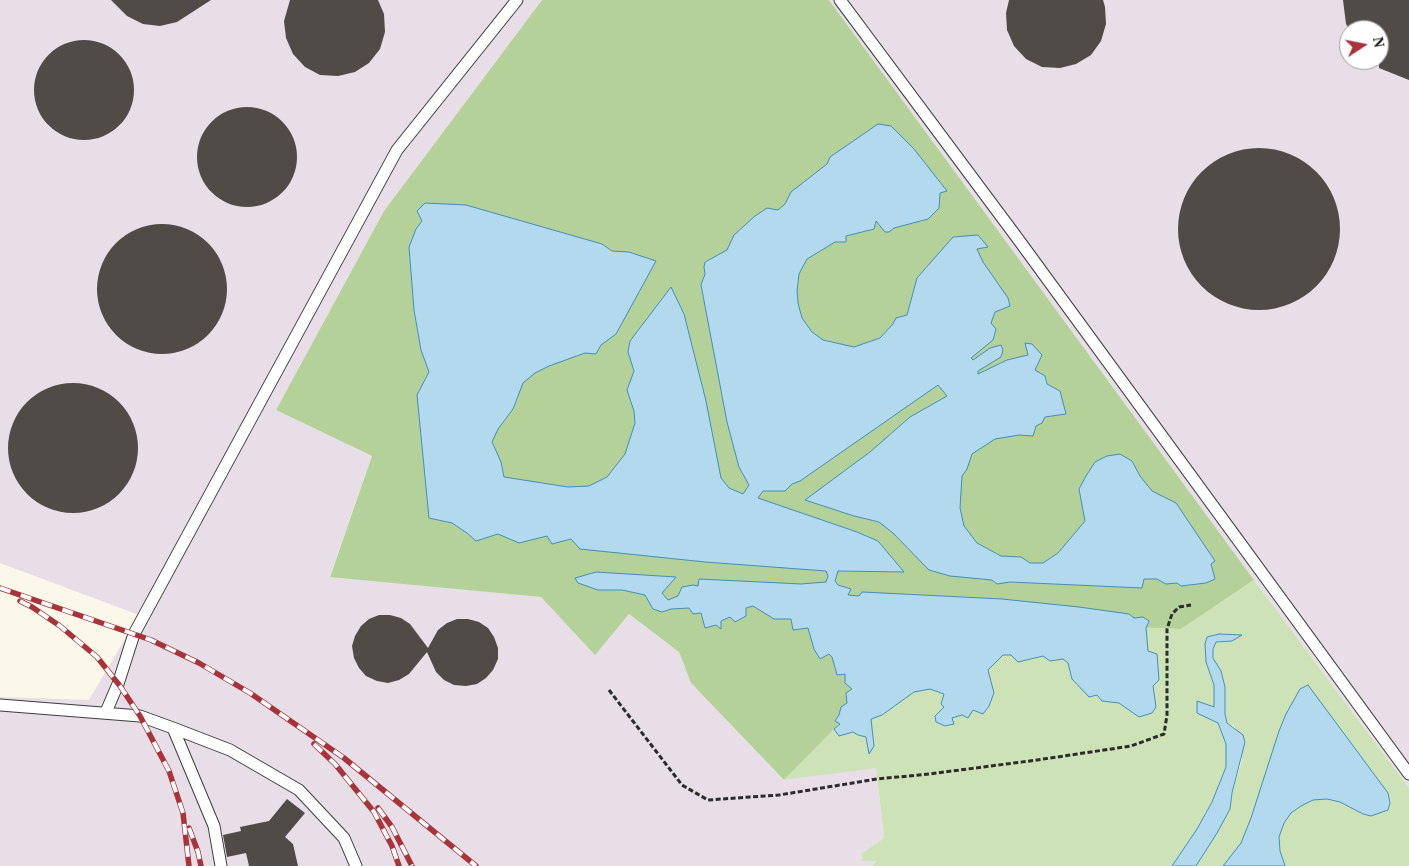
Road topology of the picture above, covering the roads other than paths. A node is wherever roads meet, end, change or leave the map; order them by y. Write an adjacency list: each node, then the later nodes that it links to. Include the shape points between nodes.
1 (517, 0): 4 (lane, via 397,150 134,634)
2 (840, 0): 6 (lane)
3 (0, 705): 4 (lane)
4 (106, 712): 5 (lane, via 140,716)
5 (173, 728): 7 (lane, via 214,826); 8 (lane, via 230,750 299,790 344,838)
6 (1409, 774)
7 (221, 866)
8 (356, 866)

